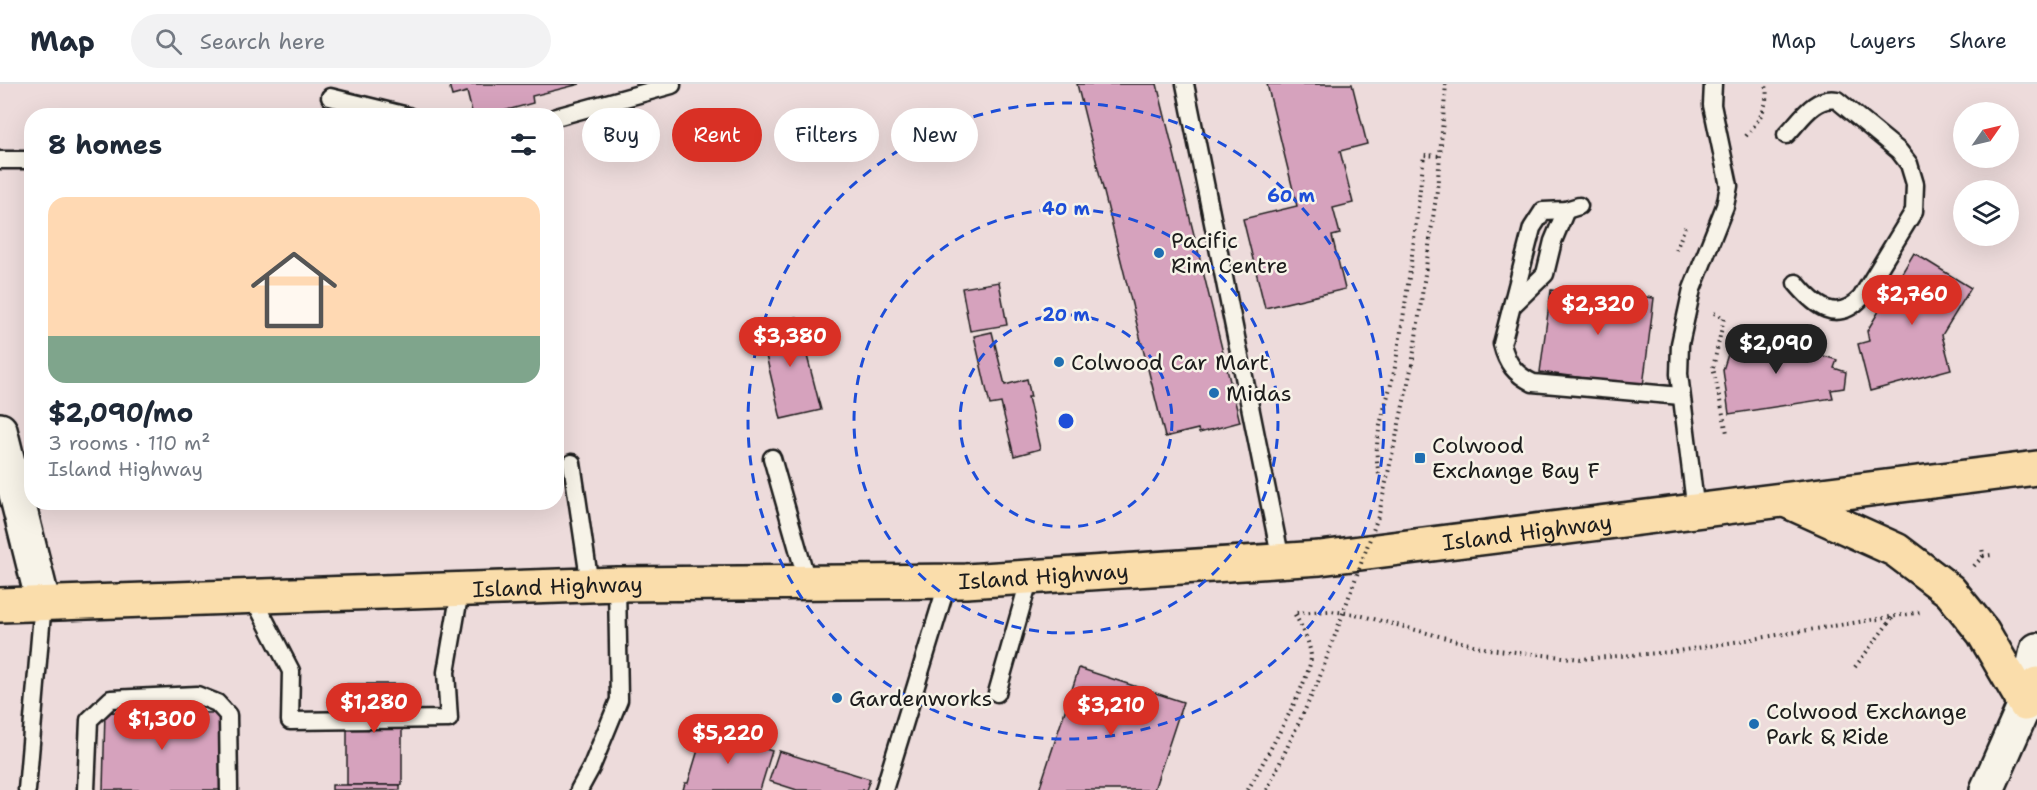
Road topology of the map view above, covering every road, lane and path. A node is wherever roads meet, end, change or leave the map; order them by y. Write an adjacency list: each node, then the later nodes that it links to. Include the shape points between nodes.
1 (1185, 84): 25 (lane)
2 (1446, 84): 9 (path)
3 (1713, 84): 14 (lane, via 1712,105 1729,186 1684,315)
4 (672, 85): 7 (lane)
5 (330, 97): 6 (lane)
6 (375, 108)
7 (564, 115)
8 (1786, 135): 12 (lane, via 1818,101 1837,100 1899,151 1909,164 1915,184 1914,211 1852,308 1834,312 1810,299)
9 (1440, 156): 19 (path, via 1424,155 1403,322 1394,374 1376,437); 47 (path, bridge, via 1412,365 1379,514 1318,682)
10 (0, 160): 11 (lane)
11 (24, 160)
12 (1796, 283)
13 (1513, 305): 13 (lane, via 1545,274 1553,240 1572,208 1543,211 1532,228); 14 (lane, via 1502,344 1506,359 1518,376 1533,383)
14 (1681, 396): 21 (lane)
15 (0, 430): 33 (street)
16 (772, 458): 28 (lane)
17 (572, 464): 30 (lane)
18 (2037, 468): 20 (main road, Island Highway)
19 (1379, 474)
20 (1785, 500): 21 (main road, Island Highway); 40 (main road, via 1896,550 1950,591)
21 (1696, 512): 25 (main road, Island Highway, via 1362,555)
22 (1982, 546): 24 (path)
23 (1992, 555): 24 (path)
24 (1983, 556): 26 (path)
25 (1281, 560): 27 (main road, Island Highway)
26 (1972, 568)
27 (1030, 577): 29 (main road, Island Highway); 39 (lane)
28 (807, 581): 29 (main road, Island Highway); 30 (main road, Island Highway)
29 (948, 581): 45 (lane)
30 (604, 584): 31 (main road, Island Highway); 44 (lane, via 619,700)
31 (460, 591): 32 (main road, Island Highway); 32 (lane, via 446,672 448,719 290,721 291,671)
32 (254, 599): 33 (main road, Island Highway)
33 (43, 602): 34 (main road, Island Highway); 41 (lane)
34 (0, 605)
35 (1930, 610): 36 (path)
36 (1893, 617): 38 (path); 46 (path, via 1672,652 1581,659 1488,649 1355,614 1294,613 1307,636 1311,658 1304,680)
37 (2037, 650): 40 (street)
38 (1855, 667)
39 (997, 693)
40 (2031, 694): 48 (street)
41 (27, 790)
42 (86, 790): 43 (lane, via 89,720 111,699 197,695 217,703 228,715)
43 (229, 790)
44 (579, 790)
45 (884, 790)
46 (1248, 790)
47 (1267, 790)
48 (1988, 790)

